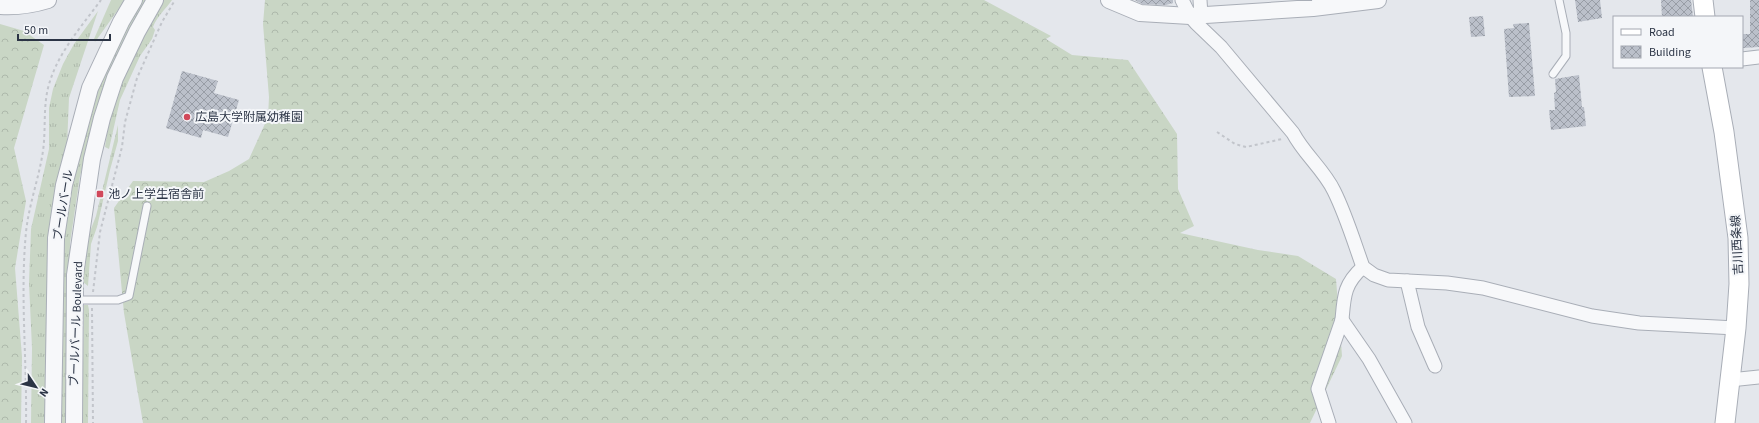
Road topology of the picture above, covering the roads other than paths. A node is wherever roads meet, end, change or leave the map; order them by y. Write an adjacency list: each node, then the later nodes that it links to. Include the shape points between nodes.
1 (48, 0): 9 (street, via 15,7)
2 (134, 0): 25 (street, ブールバール, via 90,88 64,185 56,238)
3 (155, 0): 19 (street, ブールバール Boulevard, via 115,78 102,118 92,159 75,275)
4 (1109, 0): 10 (street, via 1140,13)
5 (1182, 0): 10 (street)
6 (1378, 0): 10 (street, via 1313,8)
7 (1559, 0): 15 (lane, via 1566,33 1566,56)
8 (1703, 0): 11 (main road)
9 (0, 6)
10 (1197, 10): 17 (street, via 1221,47 1295,138 1334,191)
11 (1705, 16)
12 (1759, 57): 13 (street)
13 (1743, 58)
14 (1712, 68): 21 (main road, 吉川西条線, via 1724,132 1738,238 1739,284)
15 (1553, 74)
16 (147, 206): 19 (lane, via 129,296 118,300)
17 (1363, 267): 18 (street, via 1374,275 1388,280); 20 (street, via 1353,276 1344,295)
18 (1407, 281): 21 (street, via 1483,288 1592,316 1639,323); 22 (street, via 1418,327)
19 (75, 300): 26 (street, ブールバール Boulevard)
20 (1342, 320): 27 (street, via 1318,389); 28 (street, via 1369,359)
21 (1736, 328): 24 (main road, 吉川西条線)
22 (1435, 366)
23 (1759, 377): 24 (street)
24 (1730, 380): 29 (main road, 吉川西条線)
25 (53, 423)
26 (74, 423)
27 (1329, 423)
28 (1405, 423)
29 (1725, 423)

